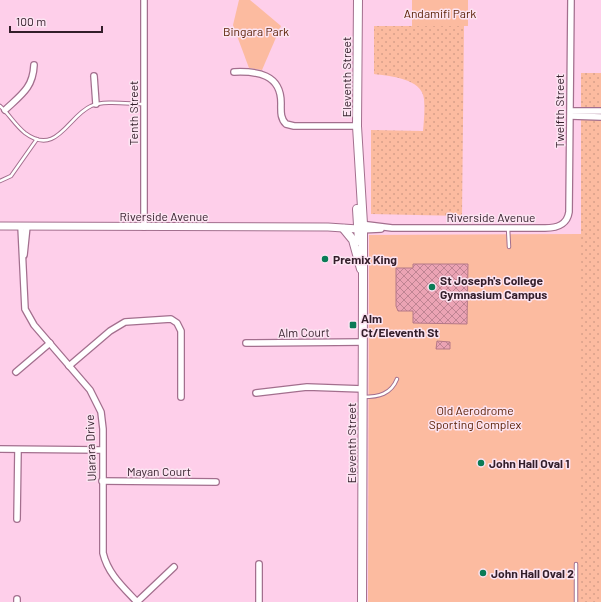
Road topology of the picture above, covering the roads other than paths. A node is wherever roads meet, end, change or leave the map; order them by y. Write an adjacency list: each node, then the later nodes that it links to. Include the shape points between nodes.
1 (144, 0): 8 (street, Tenth Street)
2 (358, 0): 14 (main road, Eleventh Street)
3 (571, 0): 12 (street, Twelfth Street)
4 (34, 65): 10 (street, via 30,85)
5 (234, 72): 14 (street, via 256,72 272,80 280,94 282,118 286,124)
6 (94, 76): 7 (street)
7 (96, 104): 8 (lane); 15 (lane, via 84,111 56,136 48,140)
8 (144, 104): 20 (street, Tenth Street)
9 (0, 106): 10 (lane)
10 (5, 110): 15 (lane, via 24,132)
11 (601, 111): 12 (street)
12 (571, 114): 13 (street); 17 (street, Twelfth Street, via 569,212)
13 (601, 117)
14 (357, 126): 21 (main road, Eleventh Street)
15 (37, 139): 16 (lane, via 11,176)
16 (0, 181)
17 (565, 221): 23 (street, Riverside Avenue, via 552,228)
18 (0, 226): 19 (street, Riverside Avenue)
19 (24, 226): 20 (street, Riverside Avenue); 29 (street, Ularara Drive, via 25,310)
20 (144, 227): 22 (street, Riverside Avenue)
21 (361, 227): 22 (street, Riverside Avenue); 23 (street, Riverside Avenue); 24 (street, Riverside Avenue); 26 (main road, Eleventh Street); 27 (main road, Eleventh Street)
22 (328, 228): 24 (street, Riverside Avenue)
23 (508, 228): 25 (lane)
24 (344, 229): 26 (main road, via 353,240)
25 (509, 247)
26 (362, 269): 27 (main road, Eleventh Street)
27 (363, 284): 28 (main road, Eleventh Street)
28 (363, 342): 30 (street, Alm Court); 35 (main road, Eleventh Street)
29 (50, 343): 31 (street, Ularara Drive); 32 (street)
30 (246, 343)
31 (69, 366): 36 (street, via 110,331 125,322 171,319 177,323 181,331); 39 (street, Ularara Drive, via 90,390 99,406 102,420)
32 (16, 372)
33 (396, 379): 35 (lane, via 391,389 382,395)
34 (256, 393): 35 (street, via 308,387)
35 (363, 393): 48 (main road, Eleventh Street)
36 (181, 397)
37 (0, 450): 38 (street)
38 (18, 450): 39 (street); 42 (street)
39 (102, 450): 40 (street, Ularara Drive)
40 (102, 481): 41 (street, Mayan Court); 46 (street, Ularara Drive, via 102,546 105,562 114,578)
41 (216, 482)
42 (17, 519)
43 (259, 564): 47 (street)
44 (576, 564): 49 (lane)
45 (174, 567): 46 (street)
46 (137, 602)
47 (258, 602)
48 (362, 602)
49 (576, 602)

